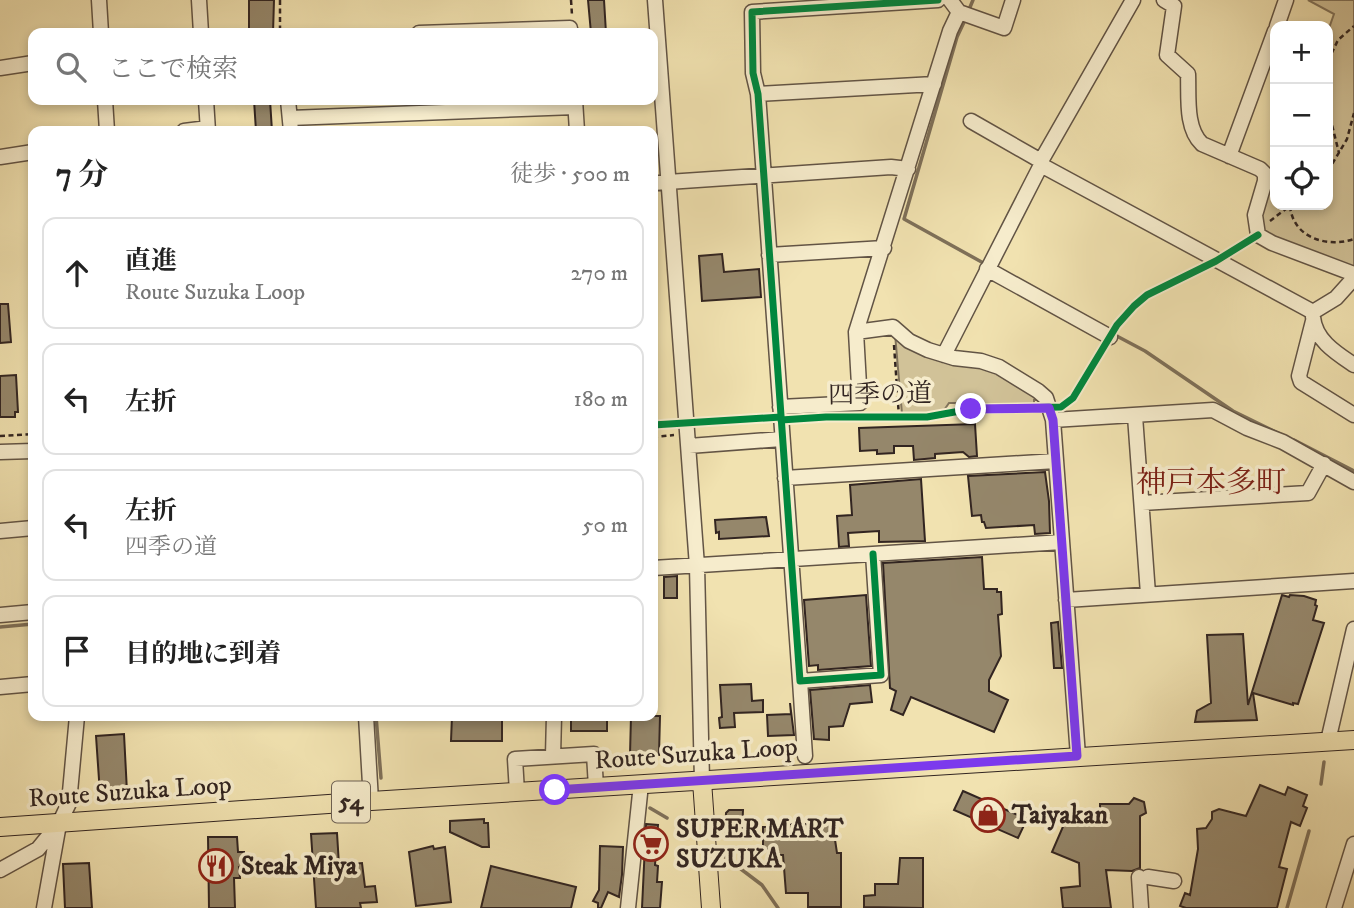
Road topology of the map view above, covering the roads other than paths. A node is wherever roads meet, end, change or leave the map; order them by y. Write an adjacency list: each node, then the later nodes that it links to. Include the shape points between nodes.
1 (99, 0): 13 (street)
2 (199, 0): 14 (street)
3 (656, 0): 36 (street)
4 (938, 0): 8 (street)
5 (1013, 0): 11 (street, via 1004,28)
6 (1133, 0): 33 (street)
7 (1286, 0): 12 (street)
8 (866, 2): 10 (street)
9 (1173, 2): 31 (street, via 1167,55 1188,74 1192,128 1202,144)
10 (777, 5): 19 (street, via 752,12)
11 (961, 10): 18 (street)
12 (1279, 21)
13 (101, 28)
14 (201, 28)
15 (1270, 45): 31 (street)
16 (28, 64): 17 (street)
17 (0, 68)
18 (934, 84): 19 (street); 34 (street)
19 (758, 94): 35 (street)
20 (105, 105): 27 (street)
21 (206, 105): 28 (street)
22 (289, 105): 26 (street)
23 (561, 105): 26 (street)
24 (575, 105): 29 (street)
25 (971, 121): 33 (street)
26 (291, 124)
27 (107, 126)
28 (208, 126)
29 (577, 126)
30 (28, 153): 32 (street)
31 (1229, 156): 41 (street, via 1265,174 1255,215 1258,234)
32 (0, 157)
33 (1041, 163): 40 (street); 42 (street)
34 (908, 169): 35 (street); 38 (street)
35 (763, 175): 36 (street); 39 (street)
36 (669, 182): 37 (street); 52 (street)
37 (658, 183)
38 (884, 248): 39 (street); 44 (street)
39 (769, 255): 47 (street)
40 (989, 266): 43 (street); 45 (street)
41 (1354, 276): 42 (street)
42 (1313, 317): 46 (street, via 1318,333 1333,351); 49 (street, via 1301,382)
43 (1114, 331)
44 (856, 332): 45 (street, via 893,327 909,341); 47 (street, via 860,403)
45 (944, 355): 48 (street, via 999,367 1046,398)
46 (1354, 365)
47 (780, 407): 51 (street)
48 (1051, 414): 50 (street); 55 (street)
49 (1354, 415)
50 (1135, 416): 56 (street, via 1213,410); 59 (street)
51 (782, 439): 52 (street); 57 (street)
52 (689, 446): 65 (street)
53 (28, 451): 54 (street)
54 (0, 453)
55 (1056, 461): 57 (street); 62 (street)
56 (1324, 464): 58 (street); 59 (street, via 1308,493)
57 (785, 478): 64 (street)
58 (1354, 482)
59 (1142, 503): 68 (street)
60 (28, 528): 61 (street)
61 (0, 531)
62 (1062, 542): 63 (street); 69 (street)
63 (873, 554): 64 (street); 73 (street, via 881,675)
64 (792, 559): 65 (street); 73 (street)
65 (697, 566): 66 (street); 84 (street)
66 (658, 568)
67 (1354, 581): 68 (street)
68 (1148, 594): 69 (street)
69 (1066, 600): 82 (street)
70 (28, 612): 71 (street)
71 (0, 615)
72 (1354, 629): 80 (street)
73 (800, 681): 83 (street)
74 (28, 684): 75 (street)
75 (0, 687)
76 (76, 721): 89 (street, via 68,803)
77 (366, 721): 88 (street)
78 (554, 721): 81 (street)
79 (1354, 740): 80 (main road, Route Suzuka Loop / 54)
80 (1328, 741): 82 (main road, Route Suzuka Loop / 54)
81 (553, 756): 86 (street, via 594,754); 87 (street, via 514,759)
82 (1077, 756): 84 (main road, Route Suzuka Loop / 54)
83 (805, 757)
84 (702, 781): 85 (main road, Route Suzuka Loop / 54); 96 (main road)
85 (641, 784): 86 (main road, Route Suzuka Loop / 54); 95 (street)
86 (596, 787): 87 (main road, Route Suzuka Loop / 54)
87 (517, 792): 88 (main road, Route Suzuka Loop / 54)
88 (372, 801): 89 (main road, Route Suzuka Loop / 54)
89 (59, 824): 90 (main road, Route Suzuka Loop / 54); 92 (street, via 38,849); 94 (street)
90 (0, 827)
91 (1354, 844): 98 (street)
92 (0, 870)
93 (1174, 881): 97 (street, via 1143,877)
94 (44, 908)
95 (628, 908)
96 (711, 908)
97 (1141, 908)
98 (1334, 908)

